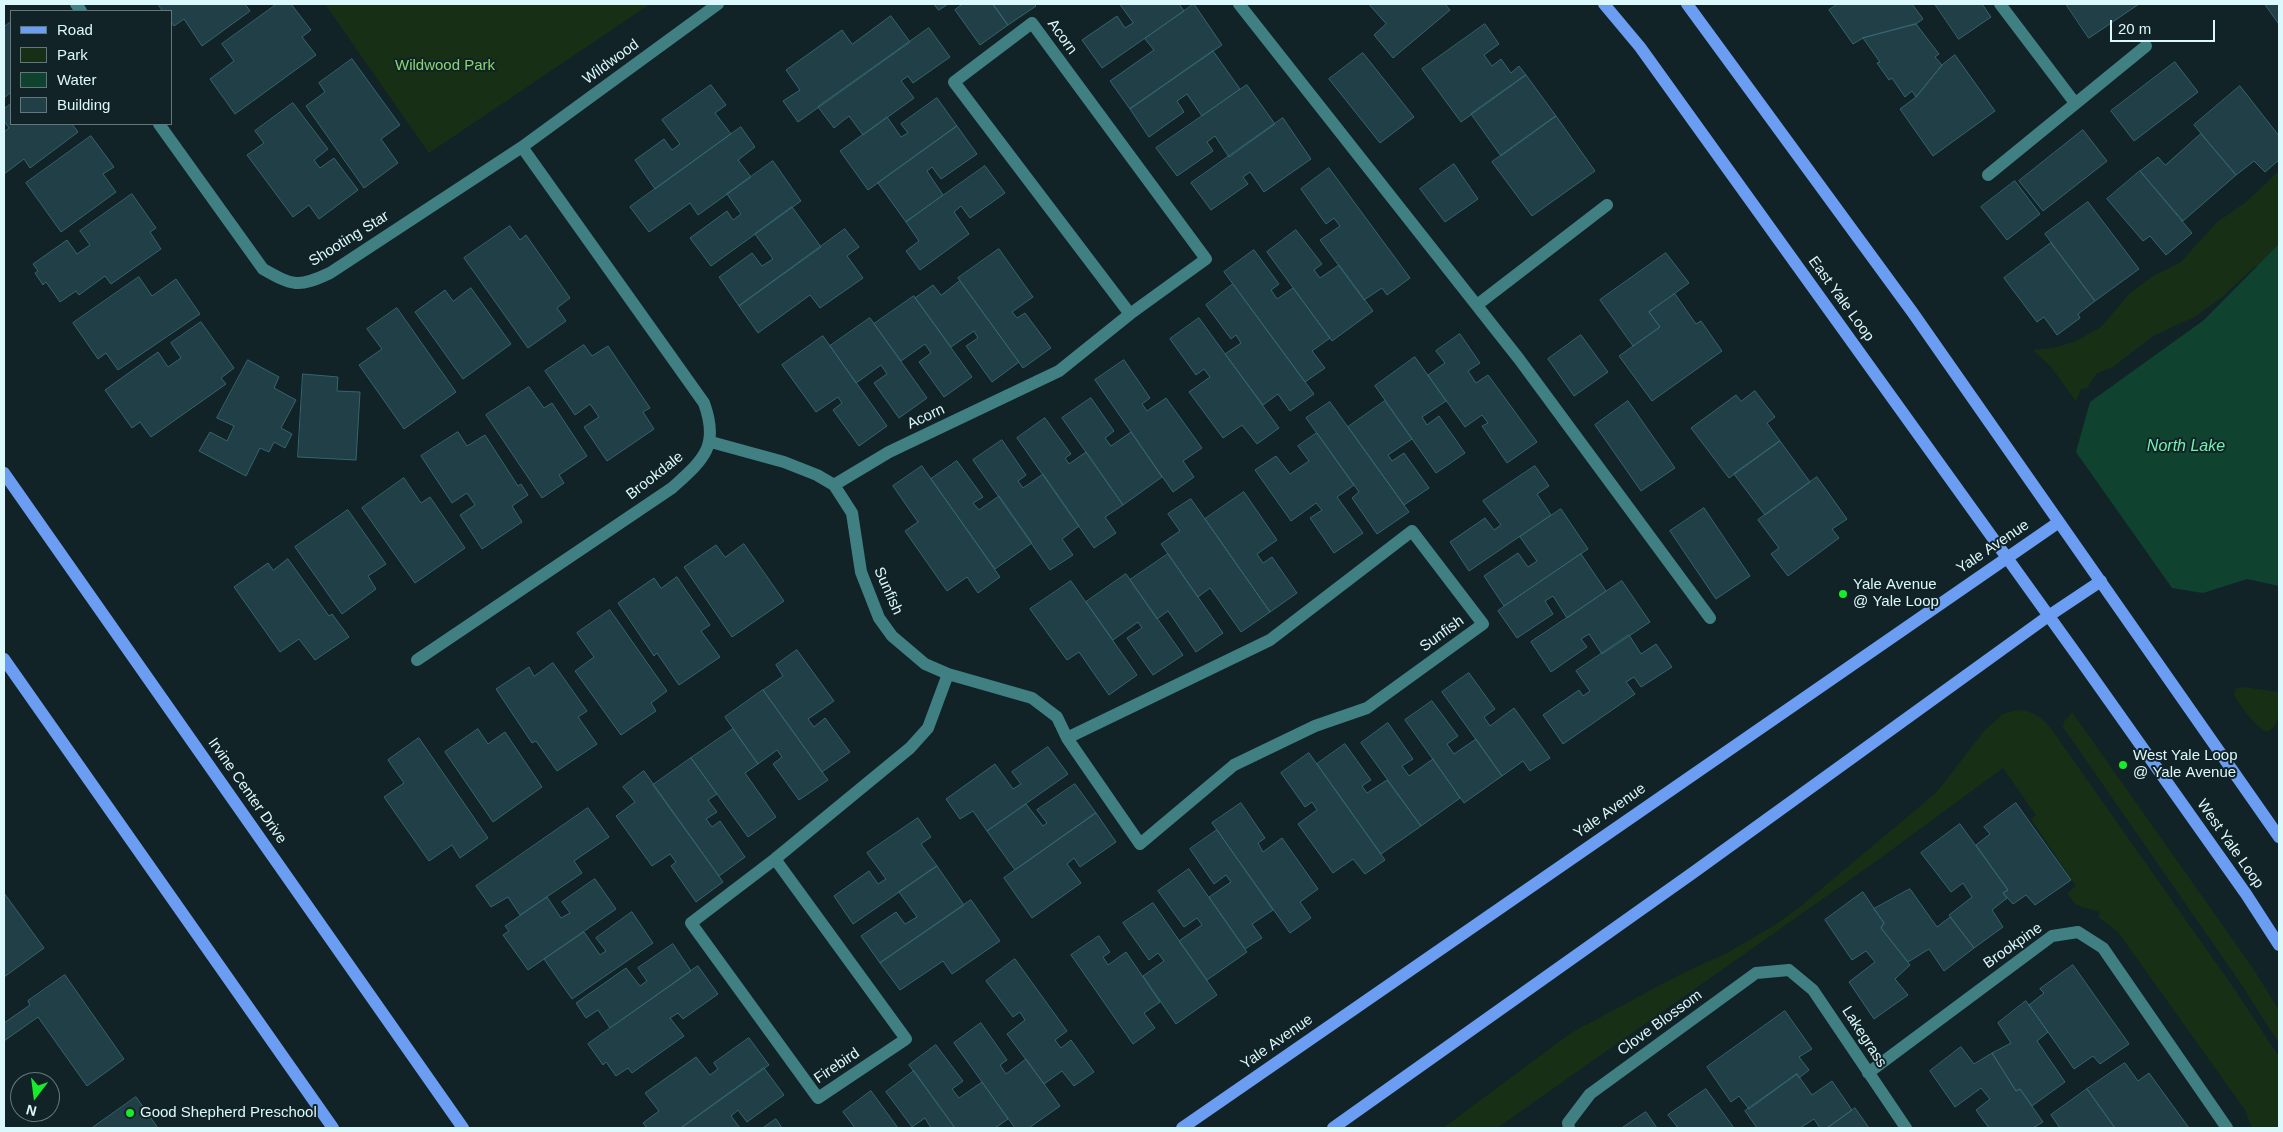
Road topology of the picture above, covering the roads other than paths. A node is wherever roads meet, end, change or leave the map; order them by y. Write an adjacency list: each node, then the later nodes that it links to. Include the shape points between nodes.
1 (718, 4): 9 (street, Wildwood)
2 (1239, 4): 12 (street)
3 (1604, 4): 18 (main road, East Yale Loop, via 1646,55)
4 (1687, 4): 17 (main road, via 1908,305)
5 (2000, 4): 7 (street)
6 (2146, 46): 7 (street)
7 (2075, 103): 10 (street)
8 (160, 125): 9 (street, Shooting Star, via 263,269 286,282 306,284 330,273)
9 (522, 147): 14 (street, via 704,403 711,423)
10 (1988, 175)
11 (1607, 205): 12 (street)
12 (1477, 305): 21 (street)
13 (1130, 314): 13 (street, Acorn, via 1206,259 1032,23 954,82); 16 (street, Acorn, via 1059,371 889,452)
14 (711, 442): 16 (street, Sunfish, via 784,462); 23 (street, Brookdale, via 697,466 672,488)
15 (4, 473): 32 (main road, Irvine Center Drive)
16 (834, 485): 24 (street, Sunfish, via 852,512 861,572 879,618 909,652 925,664)
17 (2058, 522): 18 (main road, Yale Avenue); 19 (main road)
18 (2005, 558): 20 (main road, East Yale Loop); 33 (main road, Yale Avenue)
19 (2101, 582): 20 (main road); 26 (main road)
20 (2047, 617): 28 (main road, West Yale Loop, via 2246,894); 34 (main road)
21 (1710, 618)
22 (4, 659): 31 (main road)
23 (417, 660)
24 (948, 674): 25 (street, Sunfish, via 1032,698 1057,717); 27 (street, Firebird, via 928,728 910,748)
25 (1067, 738): 25 (street, Sunfish, via 1270,640 1412,531 1483,624 1367,708 1315,726 1234,765 1140,844)
26 (2279, 837)
27 (775, 859): 27 (street, Firebird, via 691,923 818,1098 906,1039)
28 (2279, 945)
29 (1789, 970): 30 (street, Lakegrass, via 1813,990); 35 (street, Clove Blossom, via 1756,973 1590,1094 1568,1123)
30 (1868, 1073): 36 (street, Lakegrass); 37 (street, Brookpine, via 2052,936 2078,932 2103,948)
31 (333, 1128)
32 (463, 1128)
33 (1182, 1128)
34 (1333, 1128)
35 (1569, 1128)
36 (1906, 1128)
37 (2226, 1128)

